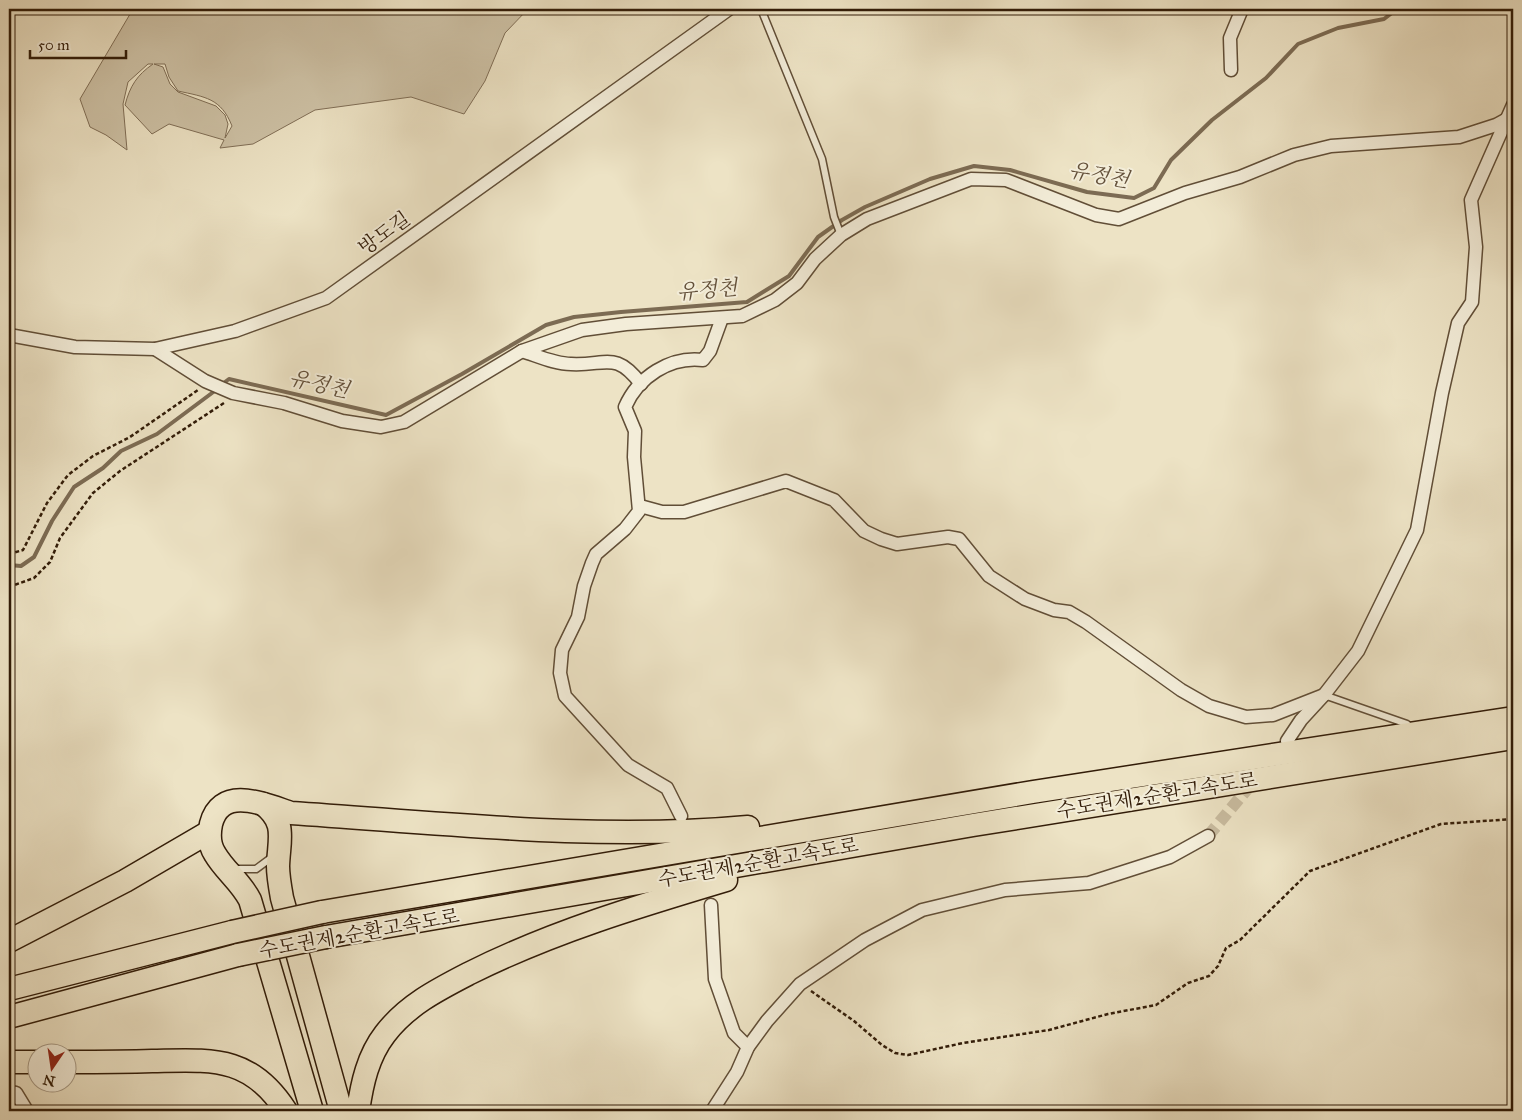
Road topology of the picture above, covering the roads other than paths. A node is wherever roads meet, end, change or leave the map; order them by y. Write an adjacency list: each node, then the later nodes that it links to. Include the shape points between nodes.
1 (729, 9): 10 (street, 방도길, via 326,298 235,331)
2 (761, 9): 7 (lane, via 822,159)
3 (1242, 9): 4 (street, via 1230,38)
4 (1231, 70)
5 (1513, 105): 6 (street)
6 (1510, 121): 7 (street, via 1459,137 1331,146 1294,154 1240,177 1185,193 1119,219 1096,215 1006,180 971,179 867,219); 14 (street, via 1471,200 1476,247 1472,302 1456,331 1417,530 1358,651)
7 (841, 235): 8 (street, via 815,259 797,283 775,300 742,316)
8 (722, 318): 11 (street, via 582,330); 12 (street, via 710,351 703,360 690,358 672,362)
9 (9, 335): 10 (street, 방도길, via 75,347)
10 (155, 348): 11 (street, via 209,383 231,392 284,403 342,421 381,427 404,422)
11 (522, 351): 12 (street, via 571,364 606,360 617,363 632,372)
12 (641, 384): 13 (street, via 625,407 635,431 634,457)
13 (640, 506): 14 (street, via 662,512 684,512 786,481 834,500 864,531 880,539 897,544 948,537 959,539 989,576 1024,599 1069,612 1086,622 1181,690 1209,706 1246,718 1273,715); 21 (street, via 625,529 596,554 584,586 578,617 562,650 560,673 565,696 628,765 667,788)
14 (1324, 695): 16 (lane); 18 (street)
15 (1513, 718): 20 (highway, 수도권제2순환고속도로)
16 (1407, 724)
17 (1513, 738): 22 (highway, 수도권제2순환고속도로)
18 (1287, 741)
19 (262, 804): 20 (highway, via 291,813 638,833 736,828); 23 (highway, via 251,800 228,803 218,811); 25 (highway, via 278,821)
20 (961, 805): 29 (highway, 수도권제2순환고속도로, bridge, via 322,912)
21 (681, 816)
22 (973, 824): 30 (highway, 수도권제2순환고속도로, bridge, via 326,937 238,955); 40 (highway, via 729,879 622,911 502,957 427,996 384,1034 366,1070)
23 (209, 832): 26 (highway, via 210,844); 28 (highway, via 125,881)
24 (1208, 836): 31 (street, via 1170,857 1090,883 1005,890 922,910 866,940 800,984 767,1020)
25 (280, 844): 26 (lane, via 274,856 256,869 233,868); 39 (highway, via 282,898)
26 (223, 863): 38 (highway, via 243,886 250,900)
27 (711, 905): 31 (street, via 715,979 734,1033)
28 (9, 941)
29 (9, 989)
30 (9, 1017)
31 (748, 1047): 41 (street, via 737,1072)
32 (9, 1062): 33 (highway)
33 (28, 1062)
34 (78, 1062): 37 (highway, via 201,1060 225,1063 244,1070 267,1085)
35 (9, 1092): 36 (street, via 16,1093)
36 (27, 1111)
37 (286, 1111)
38 (312, 1111)
39 (341, 1111)
40 (358, 1111)
41 (712, 1111)

